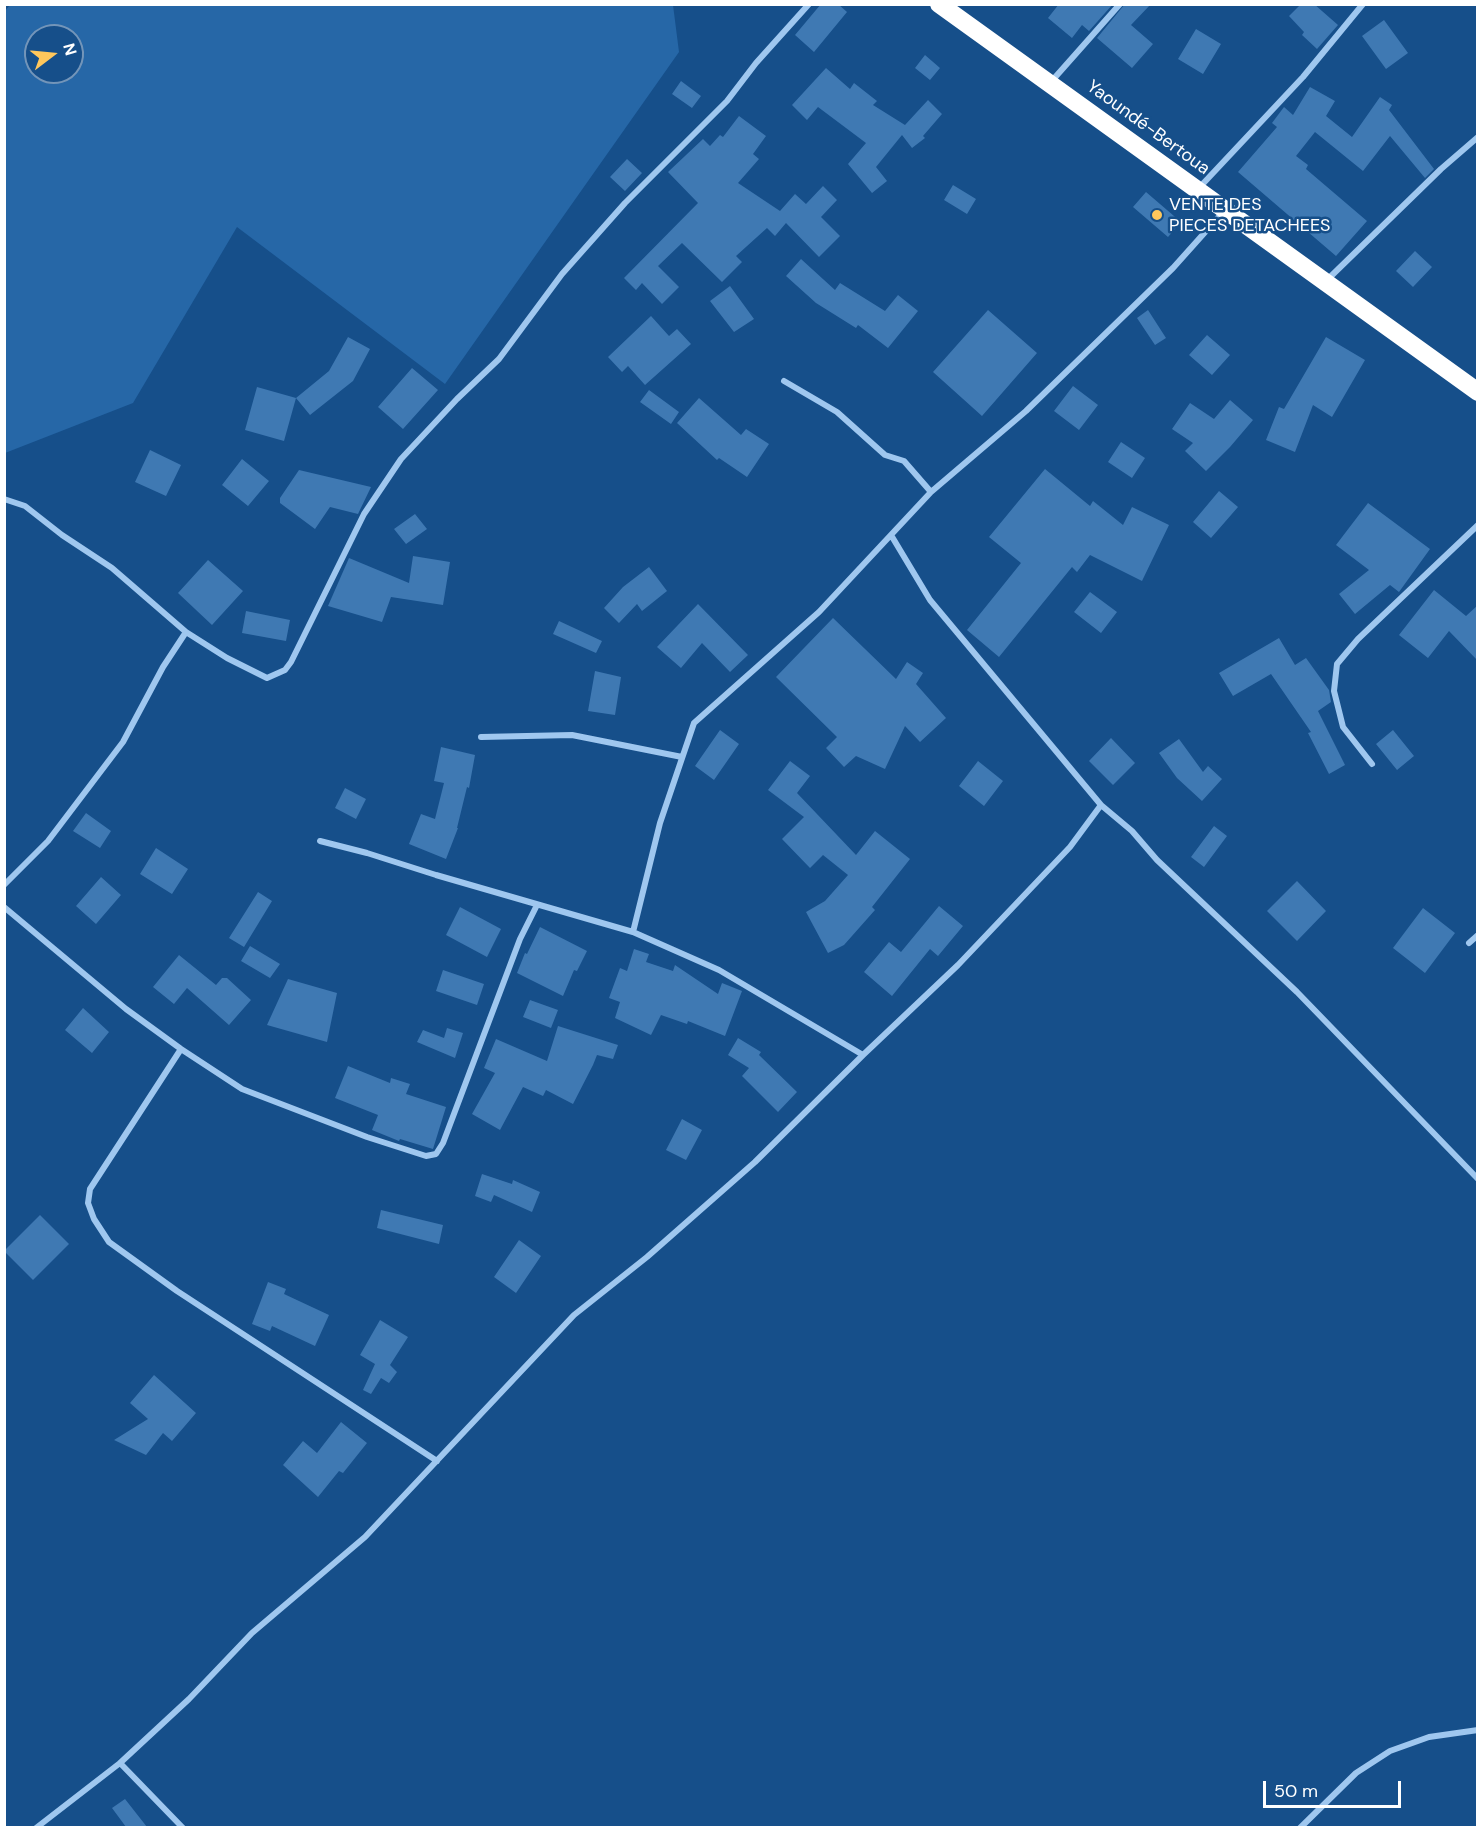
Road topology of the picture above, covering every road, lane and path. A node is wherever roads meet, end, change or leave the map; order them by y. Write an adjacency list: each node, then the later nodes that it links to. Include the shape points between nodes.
1 (809, 4): 16 (street, via 727,100 625,203 570,266 499,359 401,459 364,514 285,670 267,678)
2 (939, 4): 5 (highway, Yaoundé-Bertoua)
3 (1120, 4): 5 (street)
4 (1363, 4): 7 (street, via 1303,77)
5 (1050, 83): 7 (highway, Yaoundé-Bertoua)
6 (1478, 136): 9 (street)
7 (1198, 189): 8 (highway, Yaoundé-Bertoua)
8 (1225, 209): 9 (highway, Yaoundé-Bertoua); 12 (street, via 1173,268 1026,411)
9 (1326, 282): 11 (highway, Yaoundé-Bertoua)
10 (784, 381): 12 (street, via 837,412 885,455 904,461)
11 (1478, 392)
12 (931, 492): 15 (street)
13 (4, 499): 16 (street, via 25,506 112,567)
14 (1478, 525): 19 (street, via 1358,639 1337,664 1334,691 1343,727)
15 (891, 535): 18 (street, via 819,612 694,723); 20 (street, via 930,600)
16 (186, 632): 22 (street, via 123,742 48,841)
17 (482, 737): 18 (street, via 572,735)
18 (682, 757): 25 (street, via 660,823)
19 (1372, 764)
20 (1101, 805): 29 (street, via 1070,847 982,940); 30 (street, via 1297,992)
21 (320, 841): 23 (street)
22 (4, 885)
23 (537, 905): 25 (street); 28 (street, via 436,1154 426,1156 387,1143 242,1089)
24 (4, 907): 28 (street, via 126,1009)
25 (633, 933): 29 (street, via 719,970)
26 (1478, 934): 27 (street)
27 (1469, 944)
28 (181, 1049): 31 (street, via 90,1189 88,1203 94,1219 109,1242 177,1291)
29 (863, 1055): 31 (street, via 755,1162 574,1315)
30 (1478, 1179)
31 (437, 1461): 33 (street, via 365,1537 252,1633)
32 (1478, 1730): 36 (street, via 1429,1737 1390,1751 1356,1773)
33 (120, 1763): 34 (street); 35 (street)
34 (36, 1827)
35 (183, 1827)
36 (1300, 1827)

